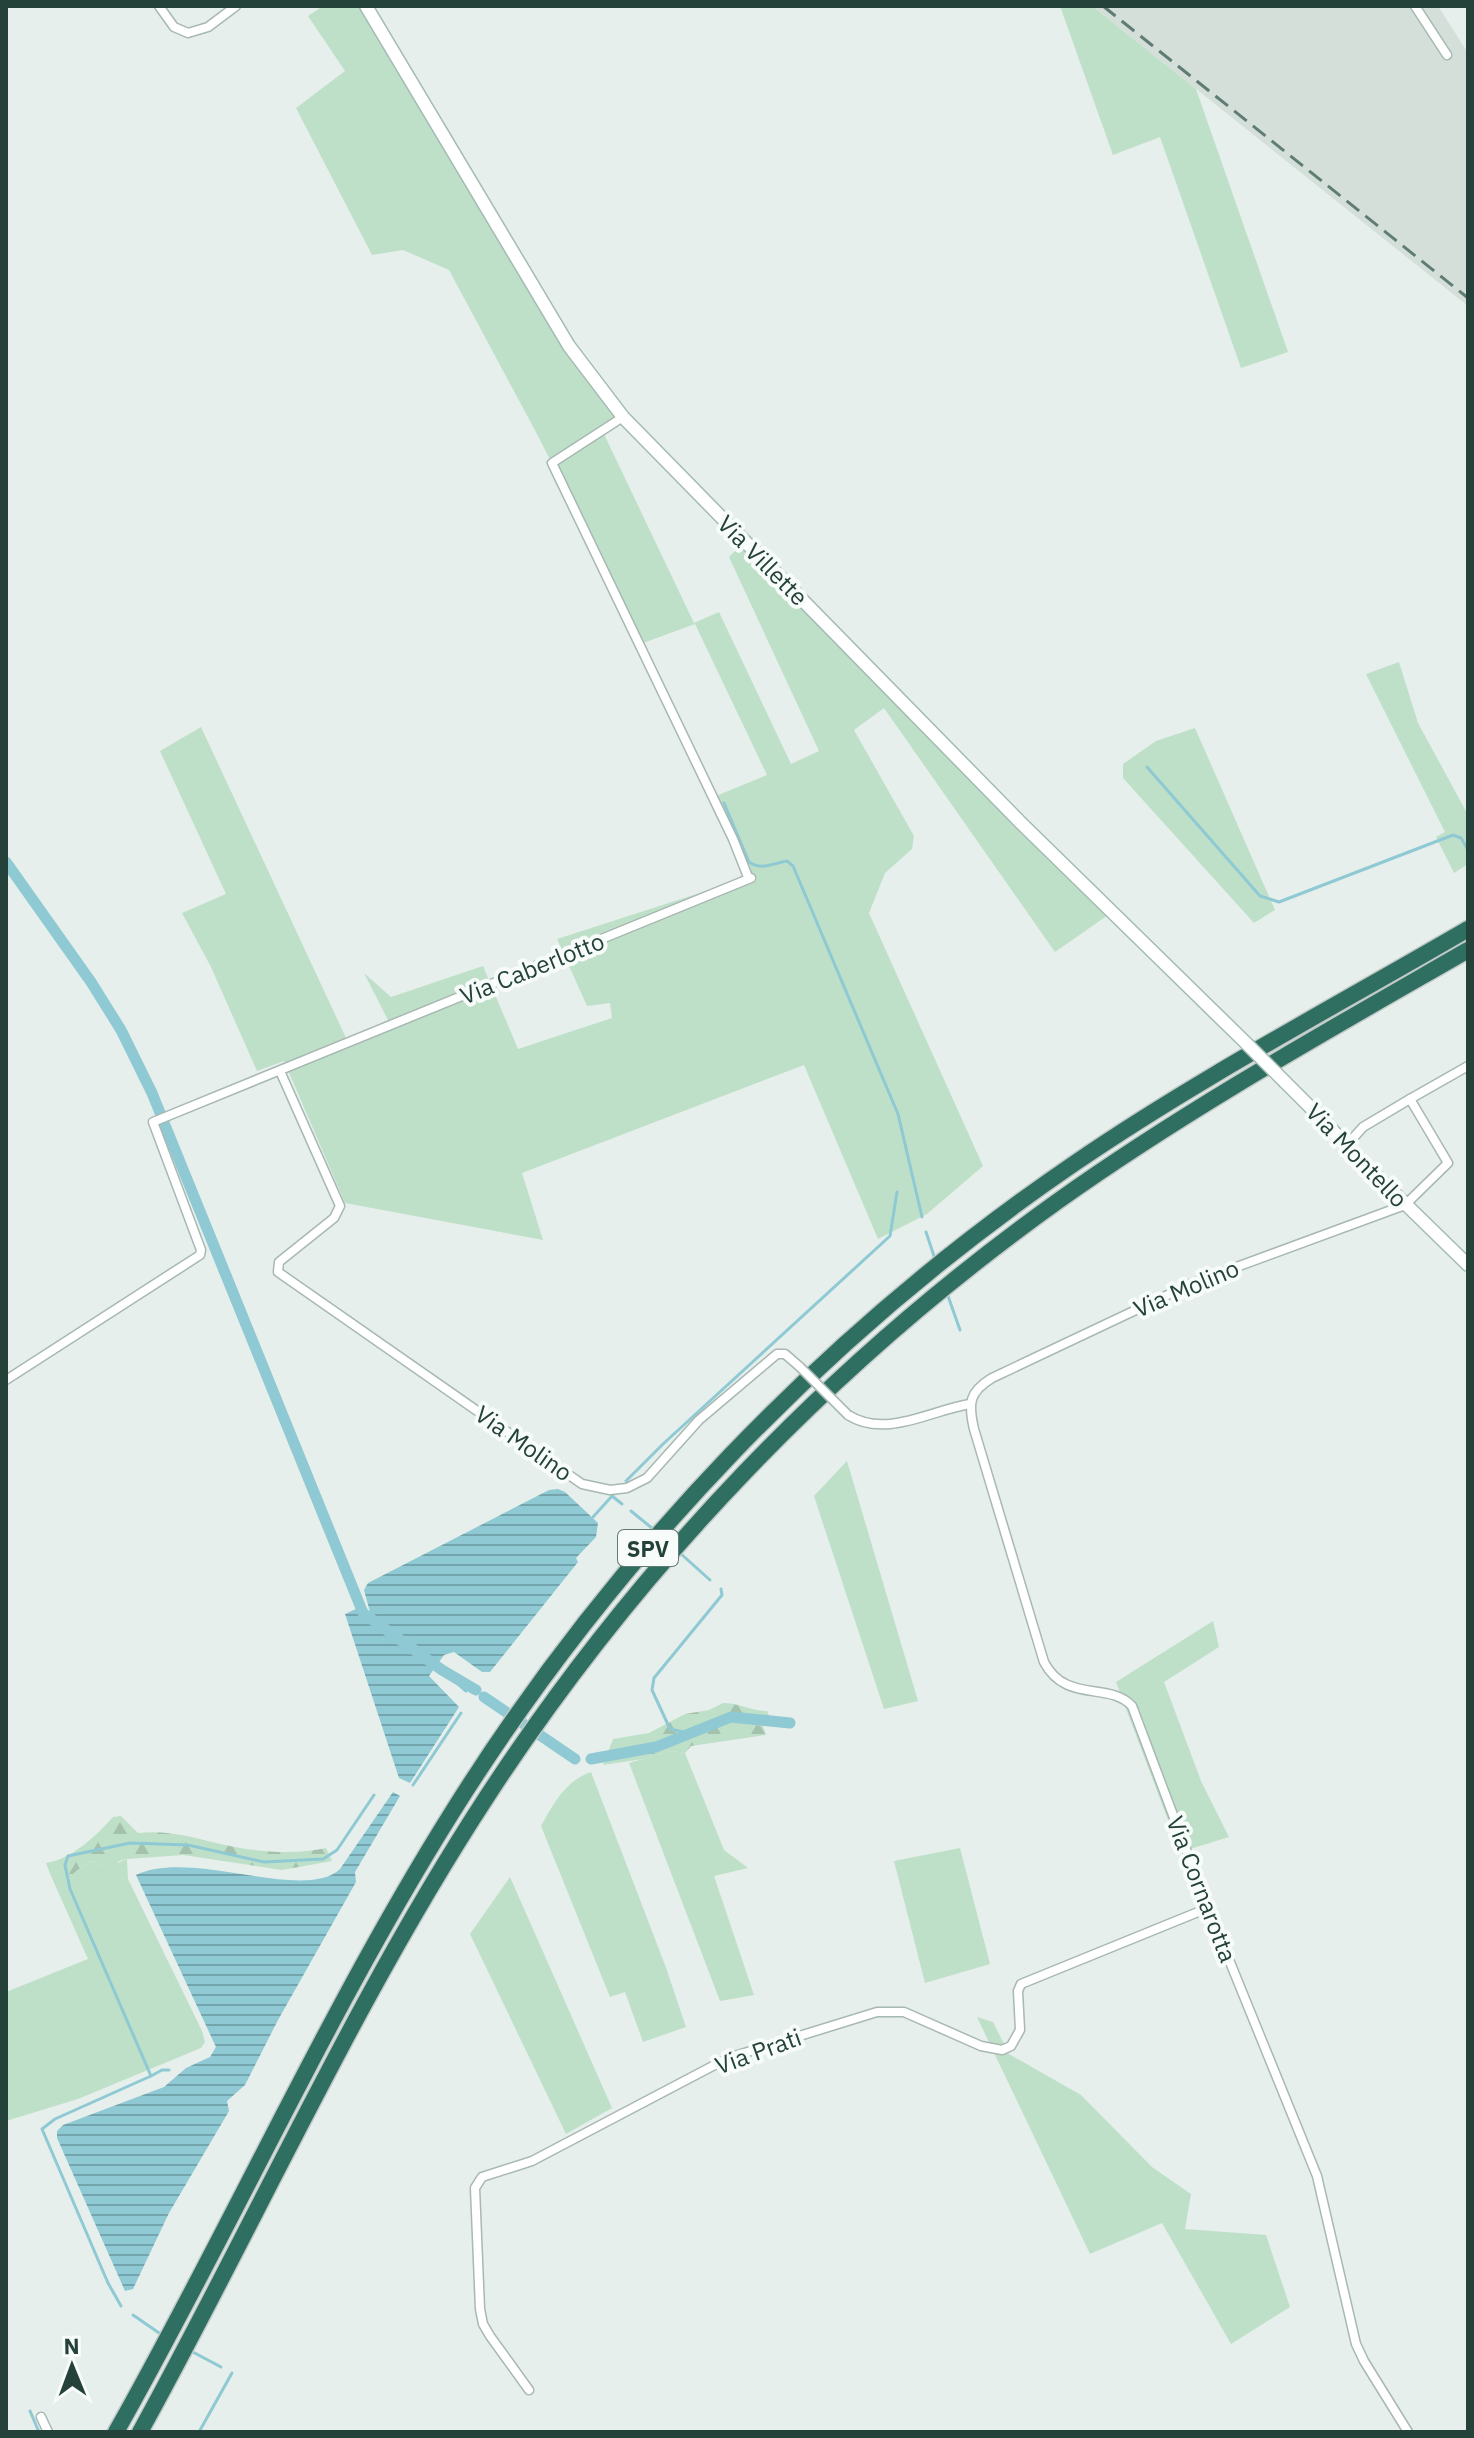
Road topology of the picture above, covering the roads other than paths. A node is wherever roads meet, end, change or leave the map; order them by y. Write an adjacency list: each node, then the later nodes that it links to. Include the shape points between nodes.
1 (159, 6): 2 (street, via 174,27 188,33 208,27)
2 (236, 6)
3 (366, 6): 6 (street, Via Villette, via 569,346)
4 (1415, 6): 5 (street)
5 (1447, 55)
6 (623, 417): 9 (street, Via Villette, via 1021,823); 11 (street, Via Caberlotto, via 552,463 751,878)
7 (1468, 929): 22 (highway, SPV, via 1173,1100 1013,1207 818,1370 683,1507 550,1669 446,1821 359,1973)
8 (1468, 950): 23 (highway, SPV, via 1205,1104 1036,1217 837,1381 687,1535 569,1679 439,1873)
9 (1247, 1044): 13 (street, Via Montello, bridge)
10 (1468, 1066): 12 (street)
11 (280, 1071): 16 (street, Via Caberlotto, via 153,1122 200,1255); 17 (street, Via Molino, bridge, via 340,1206 334,1218 279,1262 278,1272 582,1484 610,1490 647,1478 699,1420 777,1354 785,1354 859,1422 897,1424)
12 (1410, 1099): 13 (street, via 1363,1127); 14 (street, via 1448,1163)
13 (1346, 1146): 14 (street, Via Montello)
14 (1405, 1205): 15 (street, Via Montello); 17 (street, Via Molino, via 1193,1283 1007,1371 976,1389)
15 (1468, 1265)
16 (6, 1380)
17 (970, 1404): 18 (street, Via Cornarotta, via 1044,1662 1064,1684 1132,1706)
18 (1208, 1908): 19 (street, Via Prati, via 1021,1984 1020,2030 1011,2046 1002,2050 904,2012 877,2012 728,2058 532,2161 482,2177 475,2188 483,2324); 24 (street, Via Cornarotta, via 1317,2176 1356,2344)
19 (529, 2390)
20 (41, 2417): 21 (street)
21 (48, 2432)
22 (116, 2432)
23 (140, 2432)
24 (1408, 2432)

